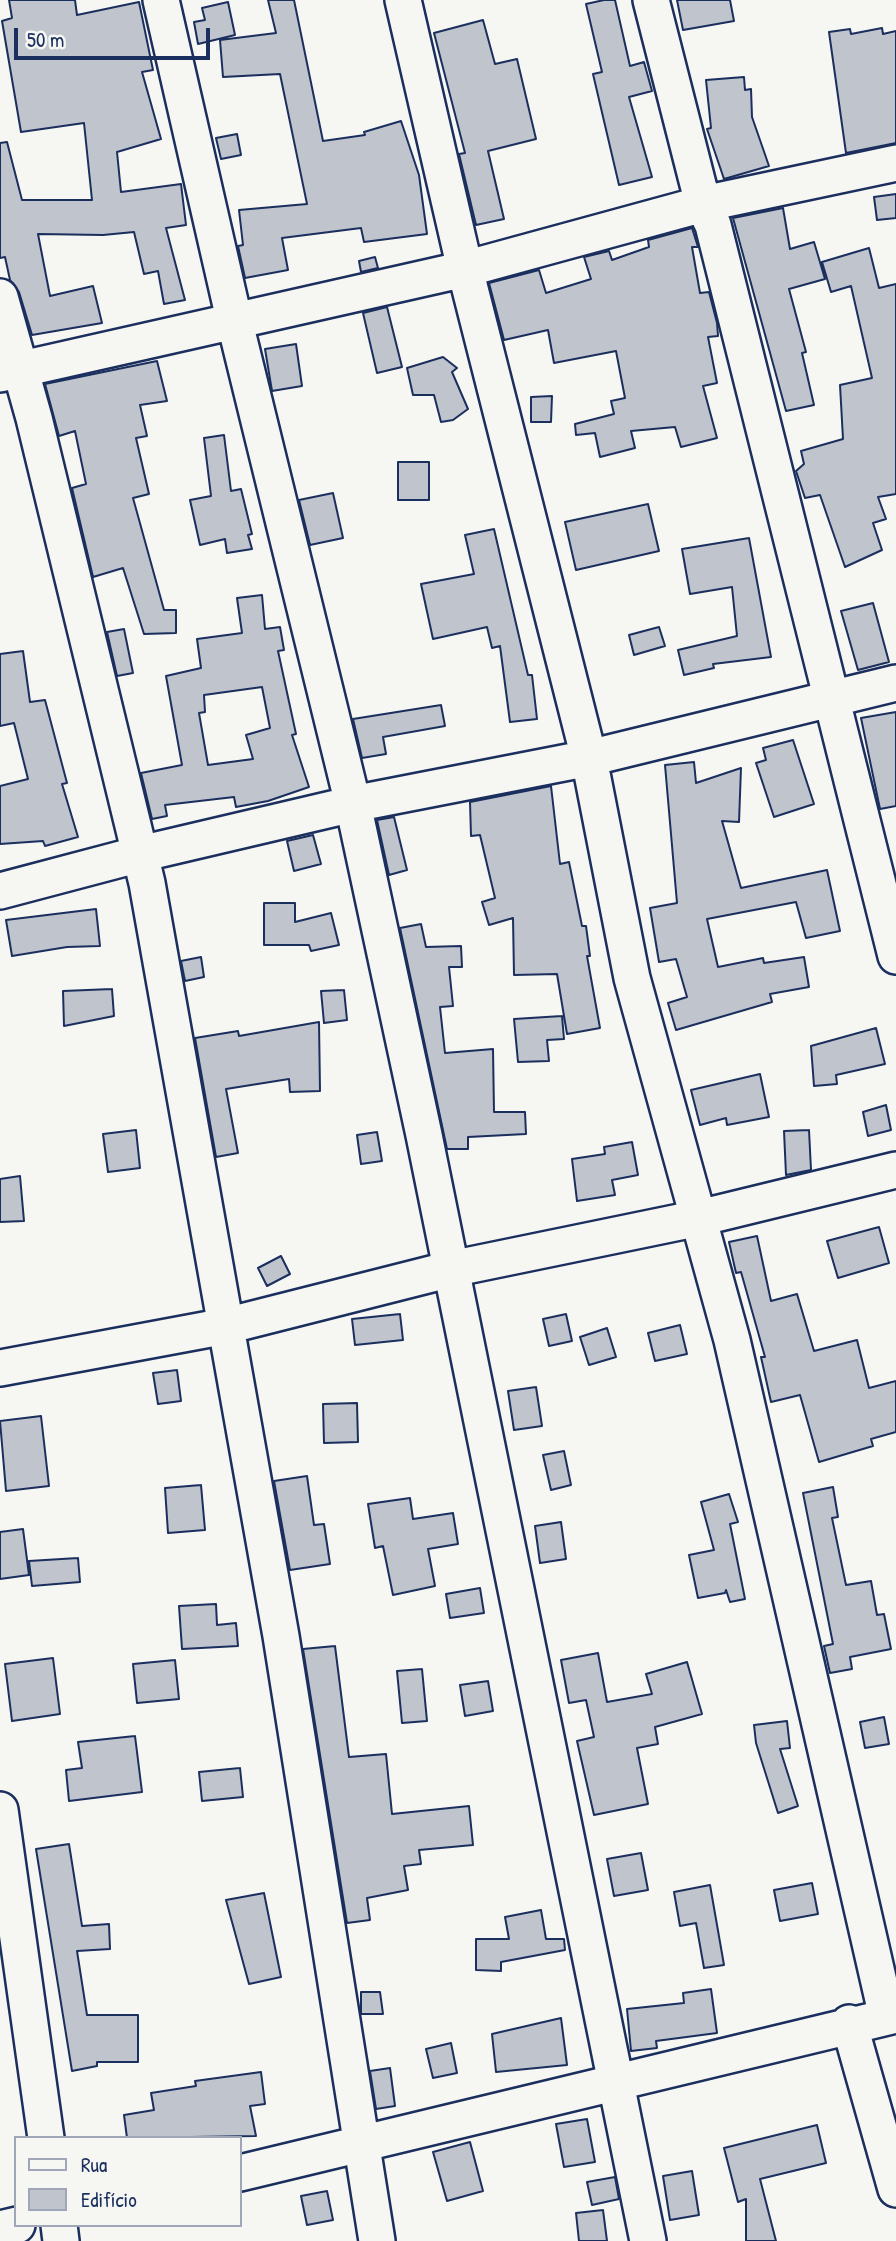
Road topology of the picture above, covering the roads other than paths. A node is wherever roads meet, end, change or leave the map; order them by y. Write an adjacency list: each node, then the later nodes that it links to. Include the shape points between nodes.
1 (161, 0): 8 (street)
2 (403, 0): 6 (street)
3 (651, 0): 5 (street)
4 (896, 163): 5 (street)
5 (703, 204): 6 (street); 11 (street, via 713,225)
6 (466, 269): 8 (street); 12 (street)
7 (0, 297): 9 (street)
8 (234, 319): 9 (street); 13 (street)
9 (10, 371): 14 (street)
10 (896, 683): 11 (street)
11 (830, 697): 12 (street); 16 (street)
12 (589, 758): 13 (street); 18 (street, via 632,978)
13 (353, 804): 14 (street); 19 (street)
14 (139, 854): 15 (street); 20 (street)
15 (0, 891)
16 (896, 956)
17 (896, 1170): 18 (street)
18 (699, 1218): 19 (street); 23 (street)
19 (451, 1269): 20 (street); 25 (street)
20 (226, 1326): 21 (street); 27 (street)
21 (0, 1368)
22 (0, 1810): 26 (street)
23 (892, 2016): 24 (street)
24 (849, 2024): 25 (street); 29 (street)
25 (614, 2080): 27 (street); 31 (street)
26 (46, 2136)
27 (363, 2144): 28 (street); 30 (street)
28 (242, 2173)
29 (896, 2189)
30 (377, 2241)
31 (648, 2241)

